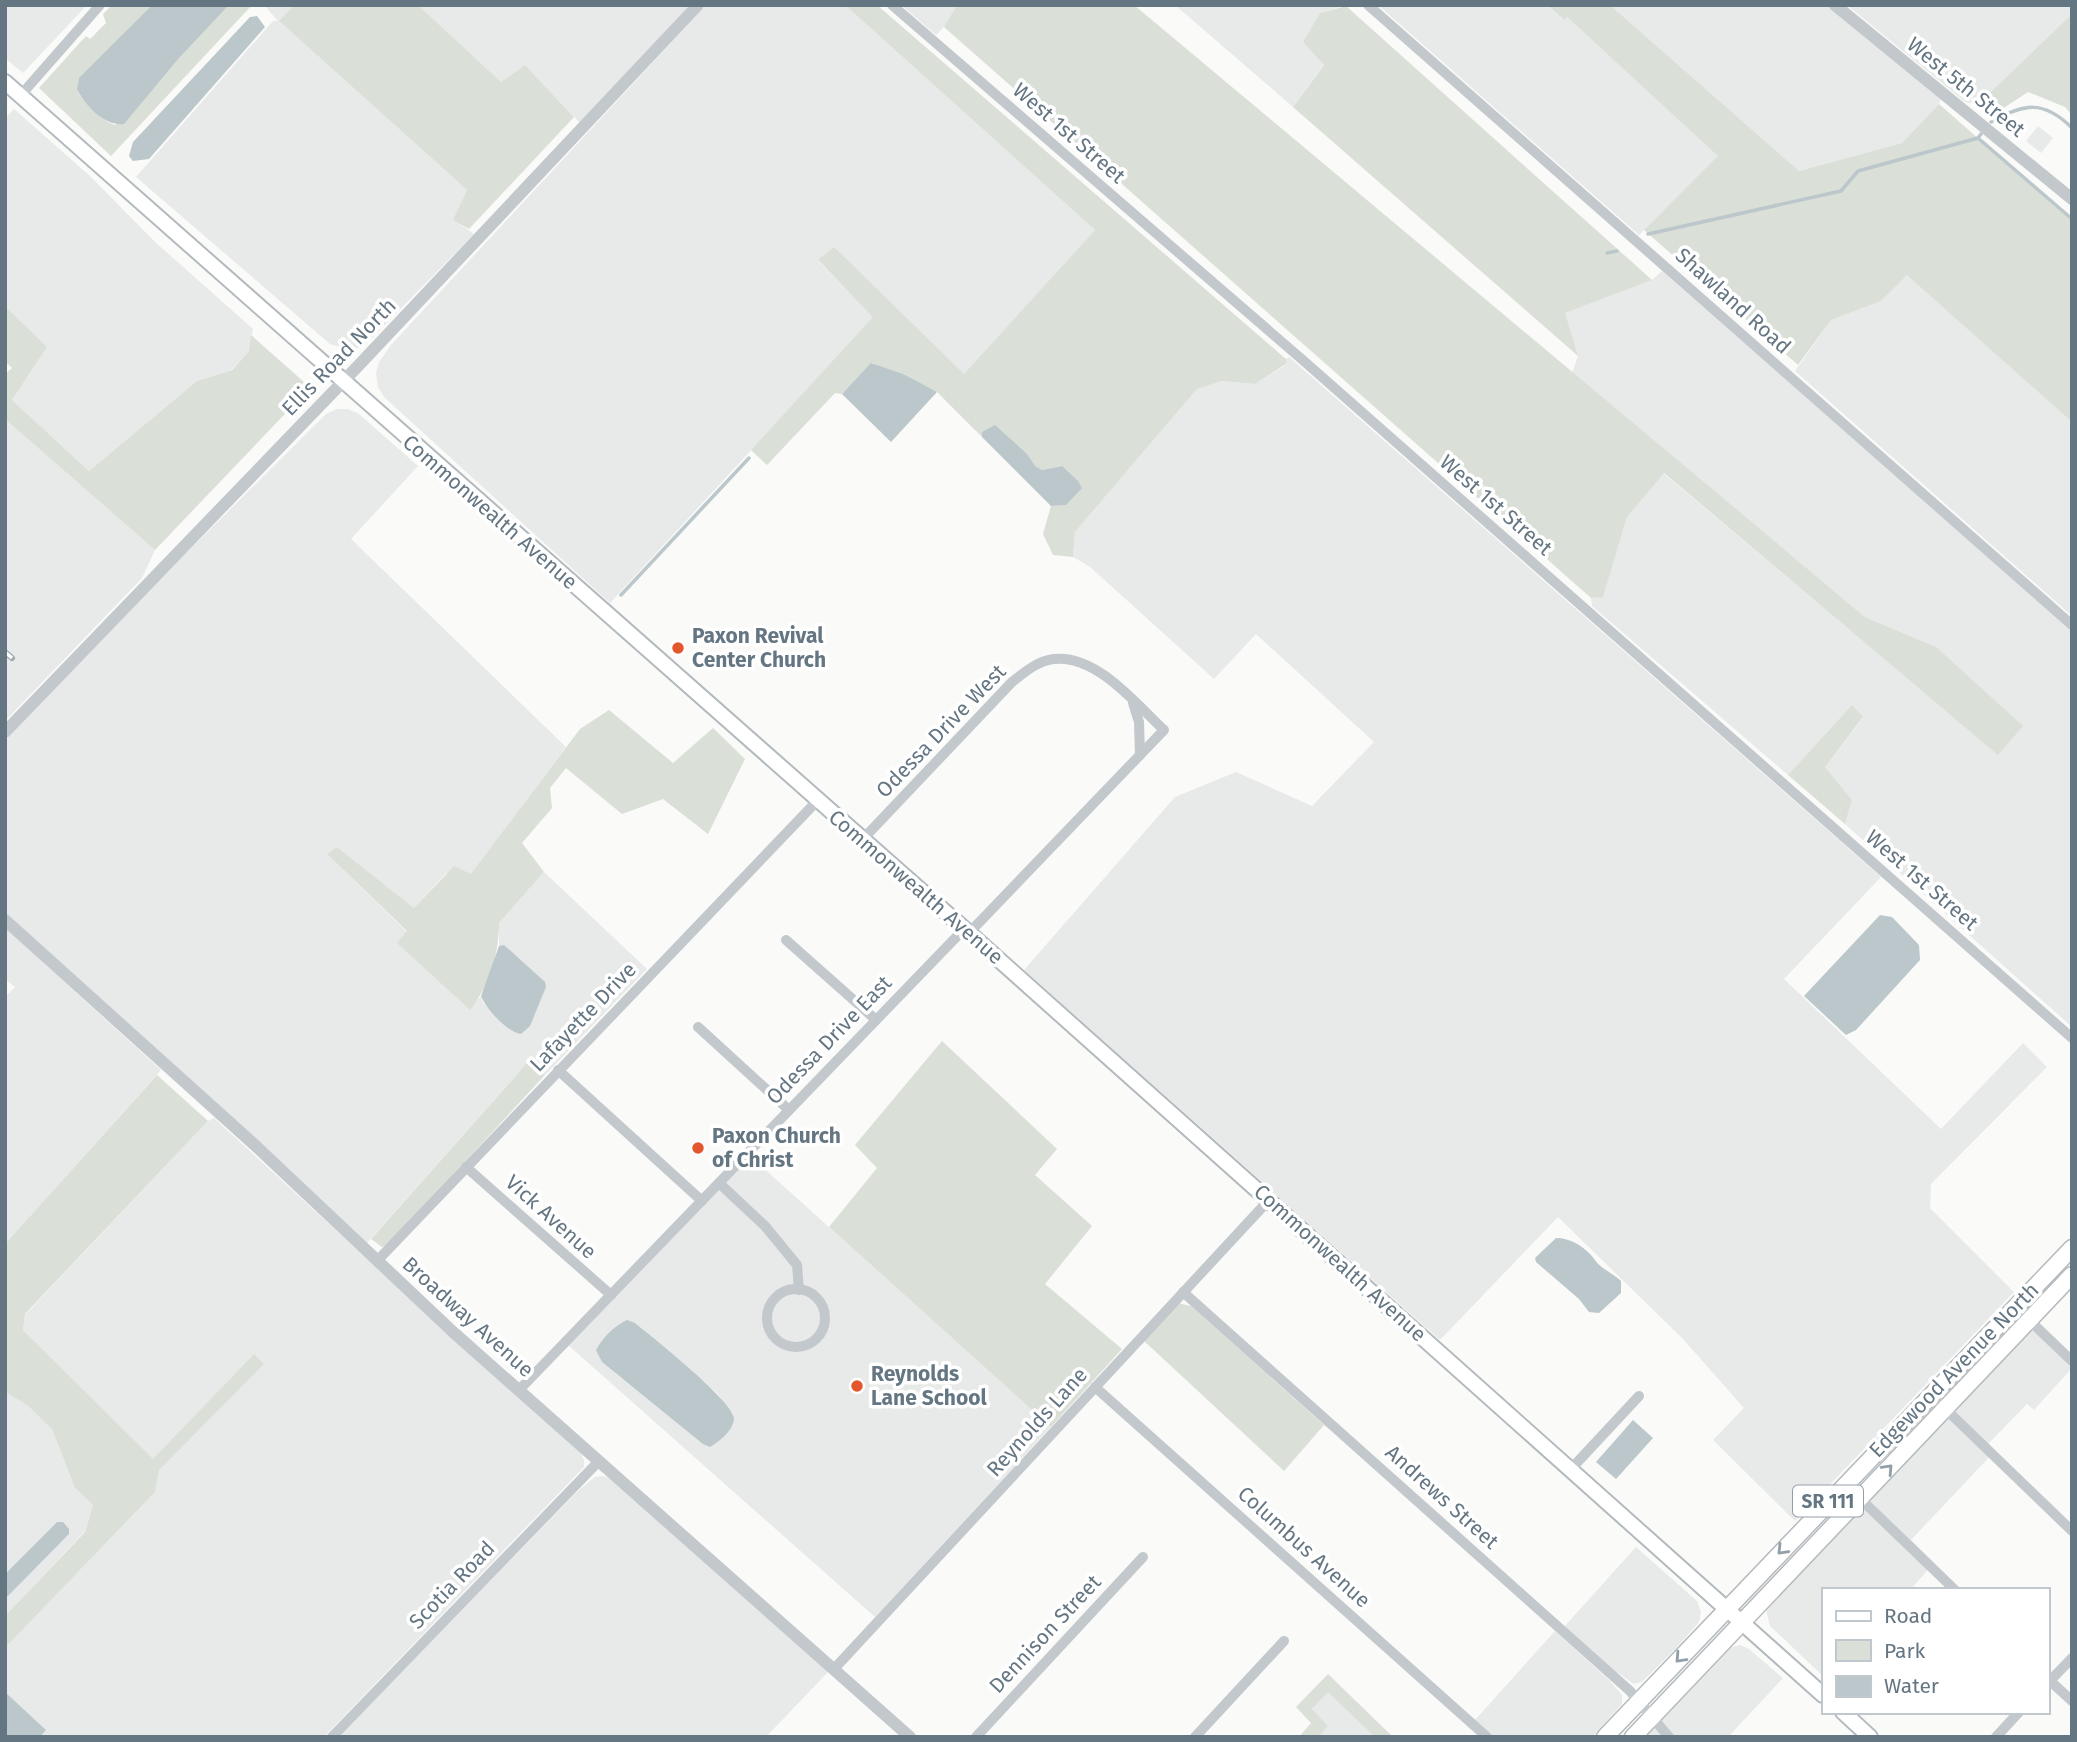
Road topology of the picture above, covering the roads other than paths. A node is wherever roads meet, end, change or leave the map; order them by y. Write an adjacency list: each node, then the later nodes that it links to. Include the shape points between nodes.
1 (100, 5): 7 (street)
2 (698, 5): 9 (street, Ellis Road North)
3 (892, 5): 21 (street, West 1st Street)
4 (1368, 5): 10 (street, Shawland Road)
5 (1835, 5): 8 (street, West 5th Street)
6 (5, 82): 7 (main road, Commonwealth Avenue)
7 (20, 96): 9 (main road, Commonwealth Avenue)
8 (2072, 199)
9 (342, 382): 12 (street, Ellis Road North); 14 (main road, Commonwealth Avenue)
10 (2072, 625)
11 (1132, 700): 13 (street, via 1139,722); 13 (street, Odessa Drive East, via 1164,730); 15 (street, Odessa Drive West, via 1084,663 1054,659 1028,670)
12 (5, 732)
13 (1140, 755): 17 (street, Odessa Drive East)
14 (818, 800): 15 (main road, Commonwealth Avenue); 22 (street, Lafayette Drive)
15 (863, 839): 17 (main road, Commonwealth Avenue)
16 (5, 920): 29 (street, Broadway Avenue)
17 (967, 931): 19 (street, Odessa Drive East); 27 (main road, Commonwealth Avenue)
18 (786, 940): 19 (street)
19 (875, 1019): 23 (street, Odessa Drive East)
20 (698, 1027): 23 (street)
21 (2072, 1038)
22 (558, 1070): 24 (street, Lafayette Drive); 26 (street)
23 (789, 1110): 25 (street, Odessa Drive East)
24 (466, 1167): 29 (street, Lafayette Drive); 33 (street, Vick Avenue)
25 (719, 1183): 26 (street, Odessa Drive East); 31 (street, via 765,1226 797,1265)
26 (702, 1201): 33 (street, Odessa Drive East)
27 (1268, 1201): 32 (street, Reynolds Lane); 43 (main road, Commonwealth Avenue)
28 (2072, 1248): 34 (main road, Edgewood Avenue North / SR 111)
29 (377, 1261): 38 (street, Broadway Avenue)
30 (2072, 1275): 35 (main road, Edgewood Avenue North / SR 111)
31 (799, 1290): 31 (street, via 779,1294 767,1318 773,1335 788,1346 816,1340 825,1323 815,1296)
32 (1183, 1292): 37 (street, Reynolds Lane); 57 (street, Andrews Street)
33 (611, 1295): 38 (street, Odessa Drive East)
34 (2015, 1307): 35 (street); 39 (main road, Edgewood Avenue North / SR 111)
35 (2029, 1320): 36 (street); 41 (main road, Edgewood Avenue North / SR 111)
36 (2072, 1361)
37 (1094, 1387): 53 (street, Reynolds Lane); 66 (street, Columbus Avenue)
38 (519, 1390): 42 (street, Broadway Avenue)
39 (1931, 1395): 41 (street); 44 (main road, Edgewood Avenue North / SR 111)
40 (1639, 1396): 43 (street)
41 (1945, 1409): 45 (main road, Edgewood Avenue North / SR 111, one-way to 41); 46 (street)
42 (599, 1461): 53 (street, Broadway Avenue); 62 (street, Scotia Road)
43 (1571, 1469): 49 (main road, Commonwealth Avenue)
44 (1844, 1484): 45 (street); 49 (main road, Edgewood Avenue North / SR 111, one-way to 49)
45 (1860, 1499): 48 (street); 50 (main road, Edgewood Avenue North / SR 111)
46 (2072, 1531)
47 (1143, 1557): 64 (street, Dennison Street)
48 (1953, 1588)
49 (1727, 1608): 50 (main road, Commonwealth Avenue); 57 (main road, Edgewood Avenue North / SR 111, one-way to 57)
50 (1742, 1622): 56 (main road, Commonwealth Avenue); 61 (main road, Edgewood Avenue North / SR 111)
51 (1284, 1641): 65 (street)
52 (2072, 1658): 54 (street)
53 (834, 1669): 63 (street, Broadway Avenue)
54 (2049, 1680)
55 (2049, 1682): 58 (street)
56 (1822, 1694)
57 (1638, 1701): 61 (street, Andrews Street); 67 (main road, Edgewood Avenue North / SR 111)
58 (2072, 1701)
59 (1845, 1714): 70 (main road)
60 (2018, 1714): 71 (street)
61 (1650, 1717): 68 (main road, Edgewood Avenue North / SR 111); 69 (street, Andrews Street)
62 (332, 1737)
63 (911, 1737)
64 (976, 1737)
65 (1195, 1737)
66 (1487, 1737)
67 (1605, 1737)
68 (1633, 1737)
69 (1669, 1737)
70 (1870, 1737)
71 (1996, 1737)

